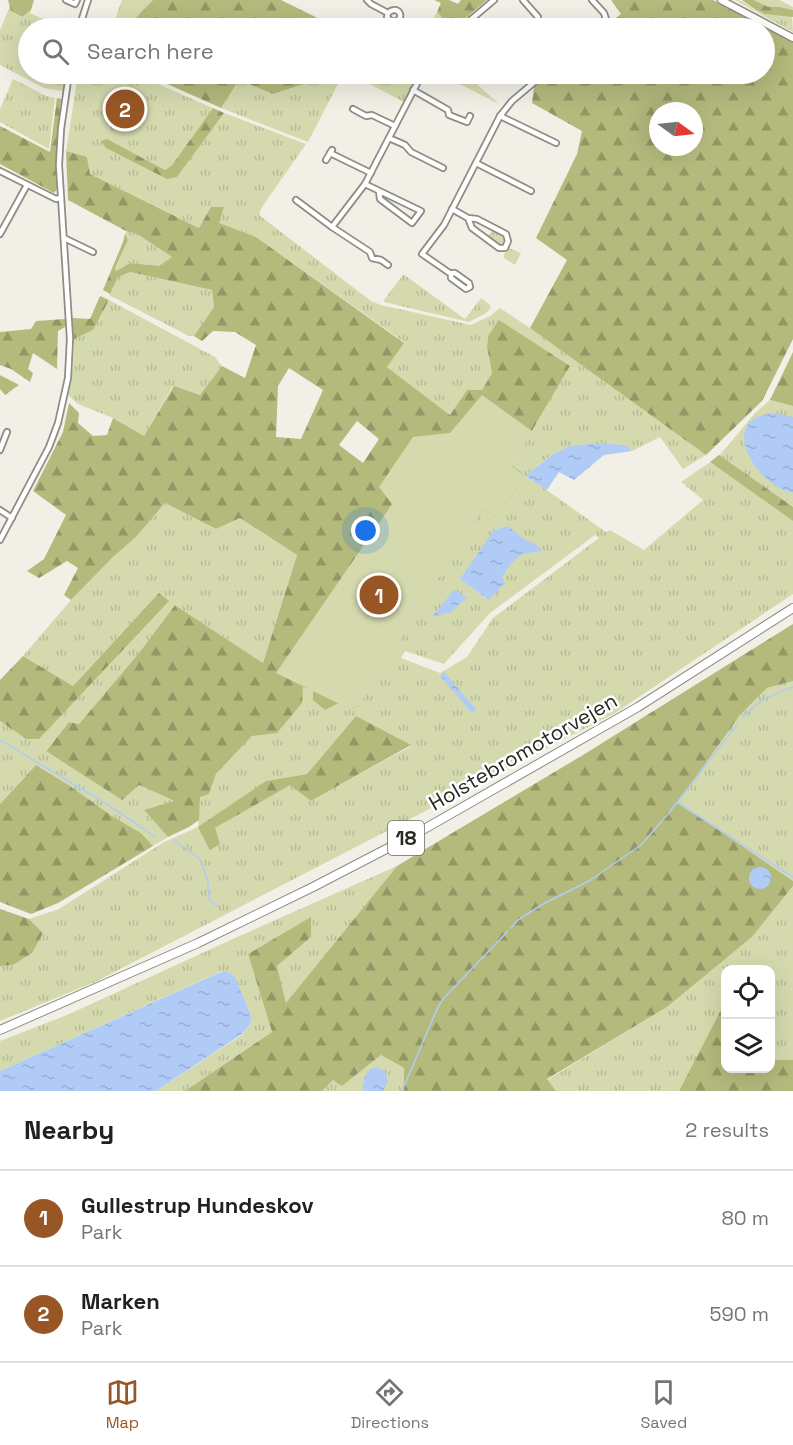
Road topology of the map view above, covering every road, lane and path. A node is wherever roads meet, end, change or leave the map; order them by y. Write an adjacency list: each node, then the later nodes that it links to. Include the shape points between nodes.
1 (66, 0): 2 (street, via 75,4)
2 (77, 0)
3 (86, 0): 10 (street)
4 (367, 0): 9 (street)
5 (494, 0): 11 (street)
6 (523, 0): 12 (street)
7 (592, 0): 13 (street)
8 (721, 0): 14 (street)
9 (388, 13)
10 (82, 18)
11 (473, 18)
12 (538, 18)
13 (606, 18)
14 (755, 18)
15 (775, 28): 16 (street)
16 (793, 38)
17 (68, 84): 36 (street, via 61,129)
18 (416, 84): 20 (street)
19 (532, 84): 23 (street)
20 (413, 90): 22 (street, via 448,110 450,115 467,122); 24 (street)
21 (353, 109): 24 (street)
22 (470, 116)
23 (500, 116): 26 (street); 28 (street)
24 (395, 126): 25 (street)
25 (389, 138): 29 (street); 31 (street)
26 (556, 143)
27 (326, 160): 31 (street, via 331,152)
28 (476, 163): 35 (street); 38 (street)
29 (443, 168)
30 (0, 171): 33 (street)
31 (371, 173): 32 (street)
32 (365, 184): 34 (street); 42 (street)
33 (27, 185): 36 (street); 41 (street)
34 (379, 191): 34 (street, via 410,206 421,211 412,223 380,199)
35 (531, 191)
36 (61, 198): 44 (street)
37 (296, 200): 42 (street)
38 (452, 209): 39 (street); 47 (street, via 422,254)
39 (468, 218): 39 (street, via 506,234 505,248 499,248 472,228)
40 (0, 219): 41 (street)
41 (6, 223): 43 (street)
42 (332, 227): 46 (street, via 370,252 372,258)
43 (0, 234)
44 (63, 238): 45 (street); 51 (street, via 70,339 68,378 49,447)
45 (93, 252)
46 (388, 265)
47 (451, 274)
48 (7, 432): 49 (street)
49 (0, 450)
50 (0, 510): 51 (street)
51 (12, 518): 52 (street)
52 (0, 540)
53 (793, 608): 54 (highway, Holstebromotorvejen / 18, via 638,708 419,832 198,943)
54 (0, 1030)

